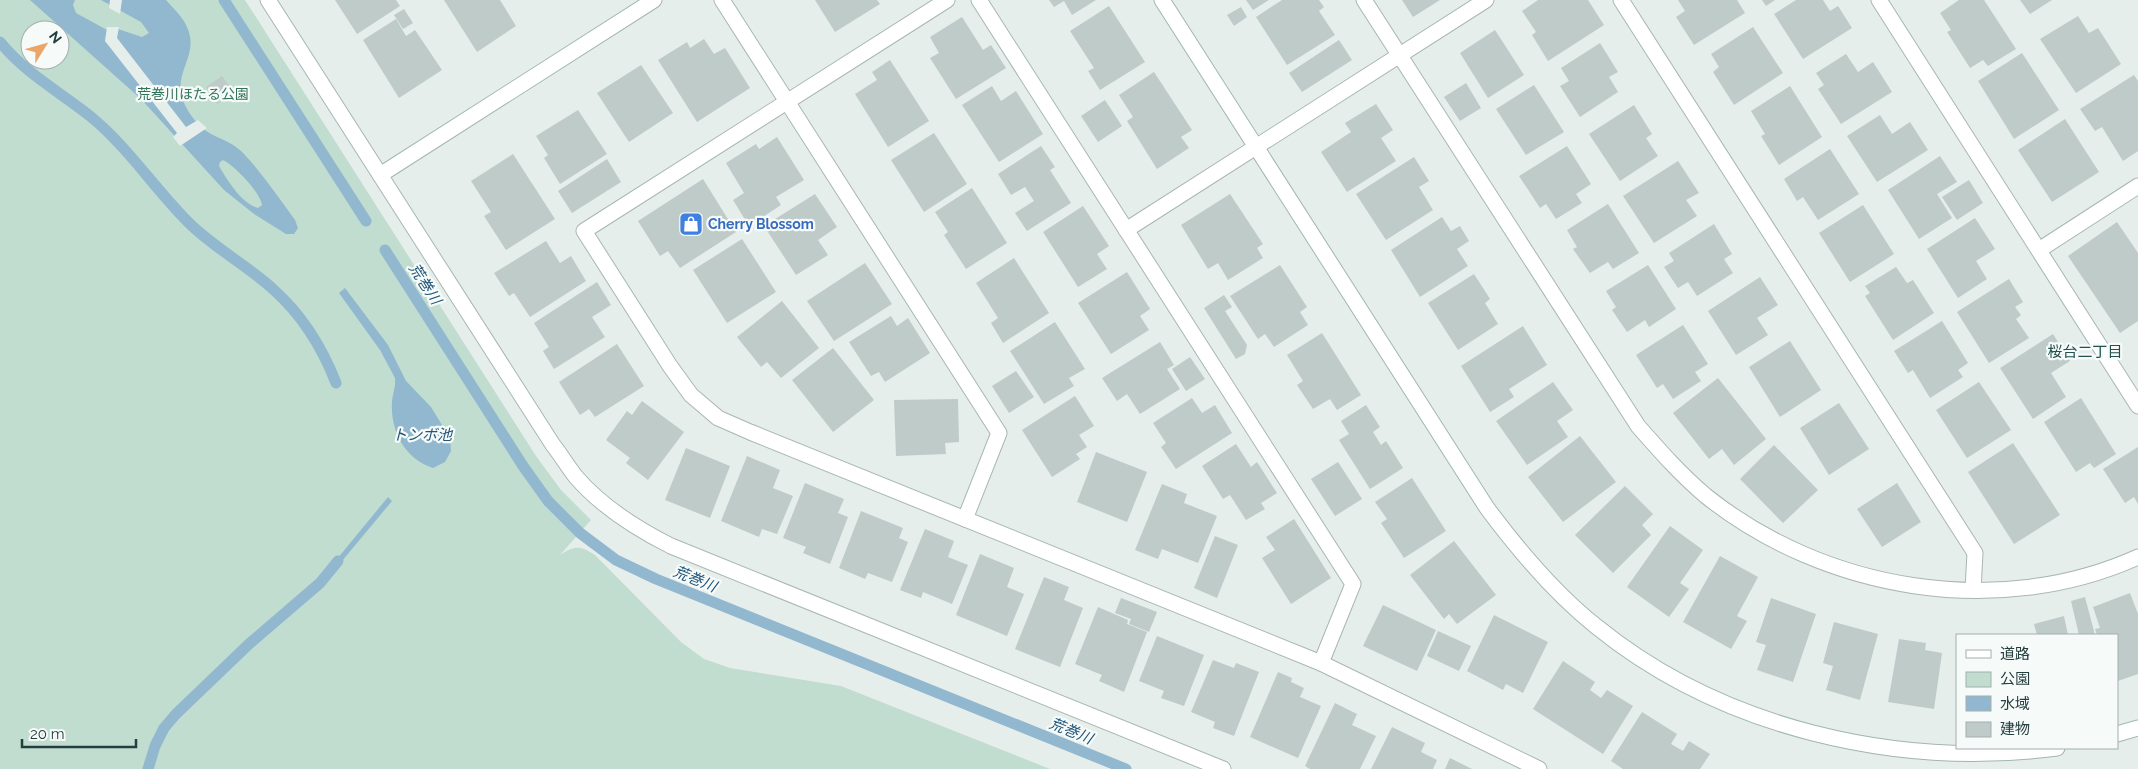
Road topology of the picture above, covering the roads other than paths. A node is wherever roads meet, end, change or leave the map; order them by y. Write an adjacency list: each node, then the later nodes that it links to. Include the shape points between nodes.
1 (268, 0): 14 (street)
2 (654, 0): 14 (street)
3 (722, 0): 12 (street)
4 (947, 0): 12 (street)
5 (979, 0): 16 (street)
6 (1162, 0): 13 (street)
7 (1364, 0): 11 (street)
8 (1486, 0): 11 (street)
9 (1621, 0): 21 (street, via 1975,553)
10 (1879, 0): 17 (street)
11 (1399, 56): 13 (street); 21 (street, via 1610,385 1638,426 1670,463 1706,496 1789,548 1835,567 1882,580 1931,588)
12 (788, 102): 19 (street, via 999,433); 19 (street, via 584,231 675,373 691,395 718,418)
13 (1256, 147): 16 (street); 25 (street, via 1487,508 1519,551 1596,626 1639,658 1733,710 1827,741 1888,752 1941,756 1995,756)
14 (380, 175): 26 (street, via 576,477 604,505 636,528 671,546)
15 (2138, 186): 17 (street)
16 (1126, 230): 22 (street, via 1353,584)
17 (2038, 250): 18 (street)
18 (2138, 406)
19 (965, 519): 22 (street)
20 (2138, 557): 21 (street, via 2076,578 2029,587)
21 (1973, 590)
22 (1322, 663): 27 (street)
23 (2138, 728): 24 (street)
24 (2118, 734)
25 (2049, 749)
26 (1223, 769)
27 (1539, 769)

